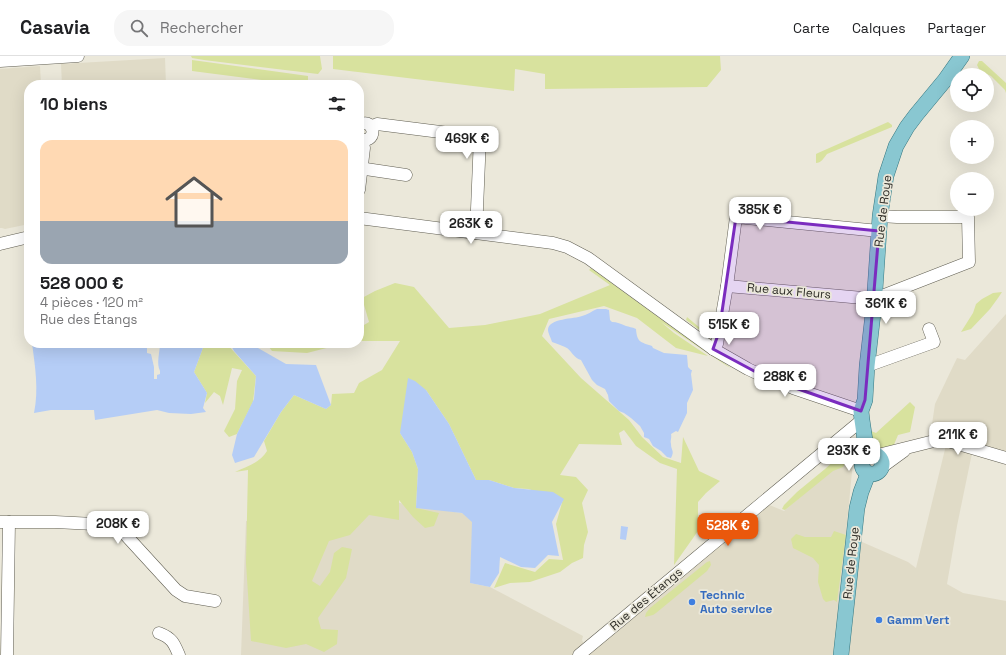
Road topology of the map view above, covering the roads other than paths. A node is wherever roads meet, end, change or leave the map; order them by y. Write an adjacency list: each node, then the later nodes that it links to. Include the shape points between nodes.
1 (78, 56): 3 (street)
2 (962, 56): 9 (main road, Rue de Roye, via 902,136 886,176)
3 (0, 61)
4 (364, 123): 5 (street)
5 (371, 127): 6 (street, via 370,138); 12 (street, via 377,124 480,137)
6 (364, 140)
7 (364, 169): 8 (street)
8 (406, 175)
9 (880, 216): 11 (main road, Rue de Roye); 16 (street, via 968,217 969,262)
10 (364, 219): 12 (street)
11 (879, 231): 15 (street, via 736,217); 16 (main road, Rue de Roye)
12 (476, 233): 18 (street, via 567,247 588,258)
13 (24, 238): 14 (street)
14 (0, 244)
15 (727, 286): 16 (street, Rue aux Fleurs); 18 (street, via 717,344)
16 (874, 299): 19 (main road, Rue de Roye)
17 (929, 329): 19 (street, via 934,342)
18 (713, 349): 20 (street, via 767,378)
19 (867, 366): 20 (main road, Rue de Roye, via 865,400)
20 (861, 415): 22 (main road, Rue de Roye); 28 (street, Rue des Étangs)
21 (1006, 458): 22 (street, via 948,441 934,441)
22 (876, 459): 29 (main road, Rue de Roye, via 863,459 862,465 868,474 857,508)
23 (5, 522): 24 (street, via 114,525 176,590 185,596); 26 (street)
24 (215, 600)
25 (159, 633): 27 (street, via 168,636)
26 (7, 655)
27 (179, 655)
28 (578, 655)
29 (841, 655)

